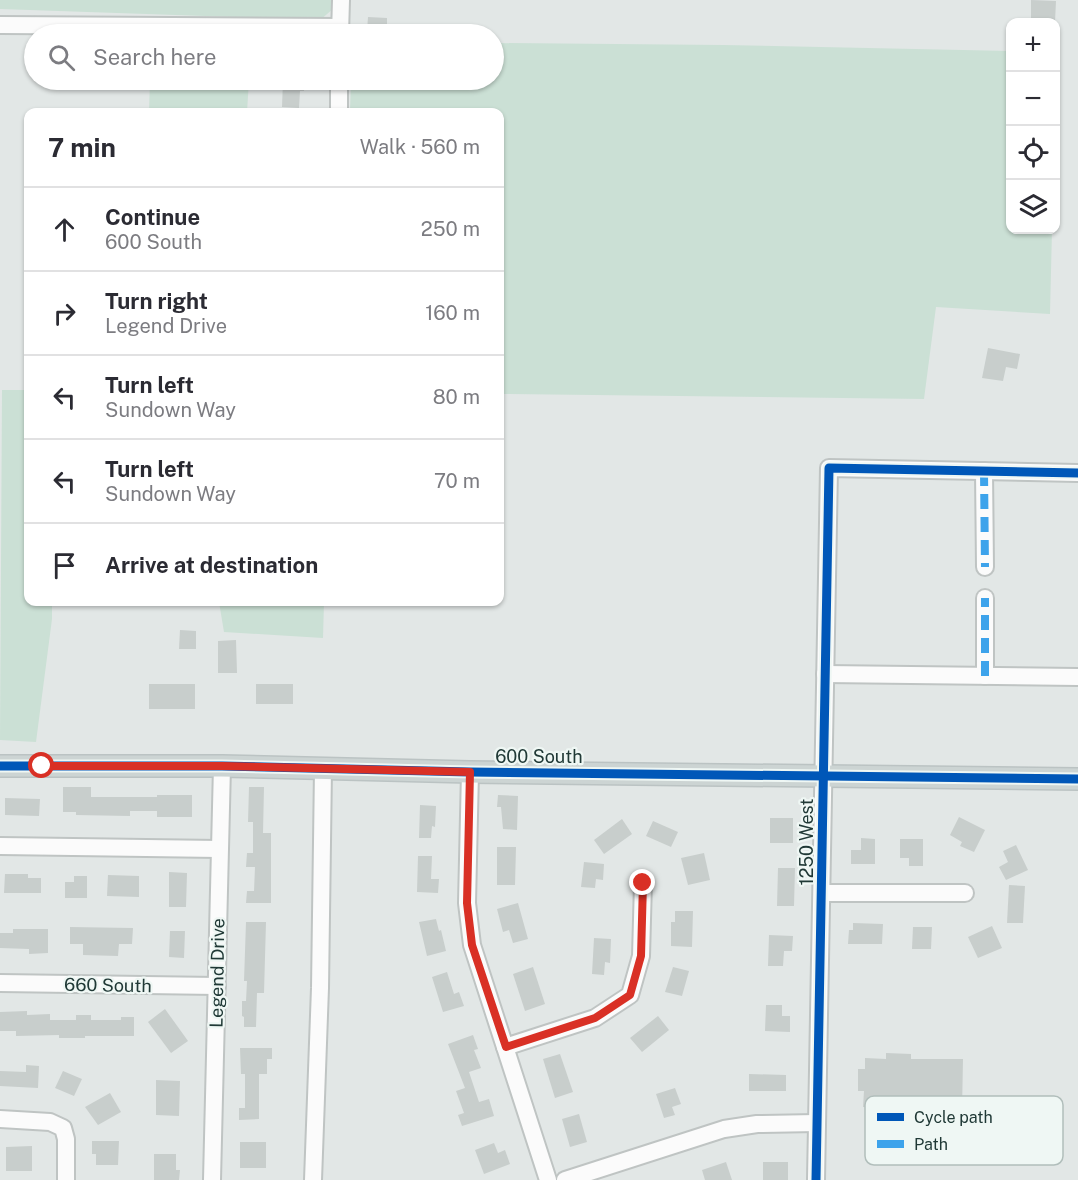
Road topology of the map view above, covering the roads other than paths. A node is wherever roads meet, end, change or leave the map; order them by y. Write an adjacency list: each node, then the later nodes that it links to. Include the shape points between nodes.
1 (340, 0): 2 (street)
2 (340, 24)
3 (0, 25): 4 (street)
4 (24, 25)
5 (339, 90): 6 (street)
6 (339, 108)
7 (984, 471): 8 (street); 9 (street); 11 (street, 1250 West, via 828,468)
8 (1078, 473)
9 (985, 567)
10 (985, 598): 12 (street)
11 (825, 674): 12 (street); 18 (street, 1250 West)
12 (985, 676): 13 (street)
13 (1078, 677)
14 (0, 766): 15 (main road, 600 South)
15 (222, 766): 16 (main road, 600 South); 21 (street, Legend Drive)
16 (323, 769): 17 (main road, 600 South); 32 (street)
17 (470, 772): 18 (main road, 600 South); 27 (street, via 467,903 472,945)
18 (824, 775): 19 (main road, 600 South); 23 (street, 1250 West)
19 (1078, 779)
20 (0, 846): 21 (street)
21 (219, 849): 26 (street, Legend Drive)
22 (643, 883): 27 (street, via 641,956 630,995 595,1018)
23 (823, 893): 24 (street); 29 (street, 1250 West)
24 (965, 893)
25 (0, 983): 26 (street, 660 South)
26 (217, 986): 31 (street, Legend Drive)
27 (506, 1047): 33 (street)
28 (0, 1119): 30 (street, via 50,1122 63,1128)
29 (816, 1122): 34 (street, via 724,1128); 35 (street, 1250 West)
30 (66, 1180)
31 (212, 1180)
32 (313, 1180)
33 (548, 1180)
34 (565, 1180)
35 (816, 1180)

